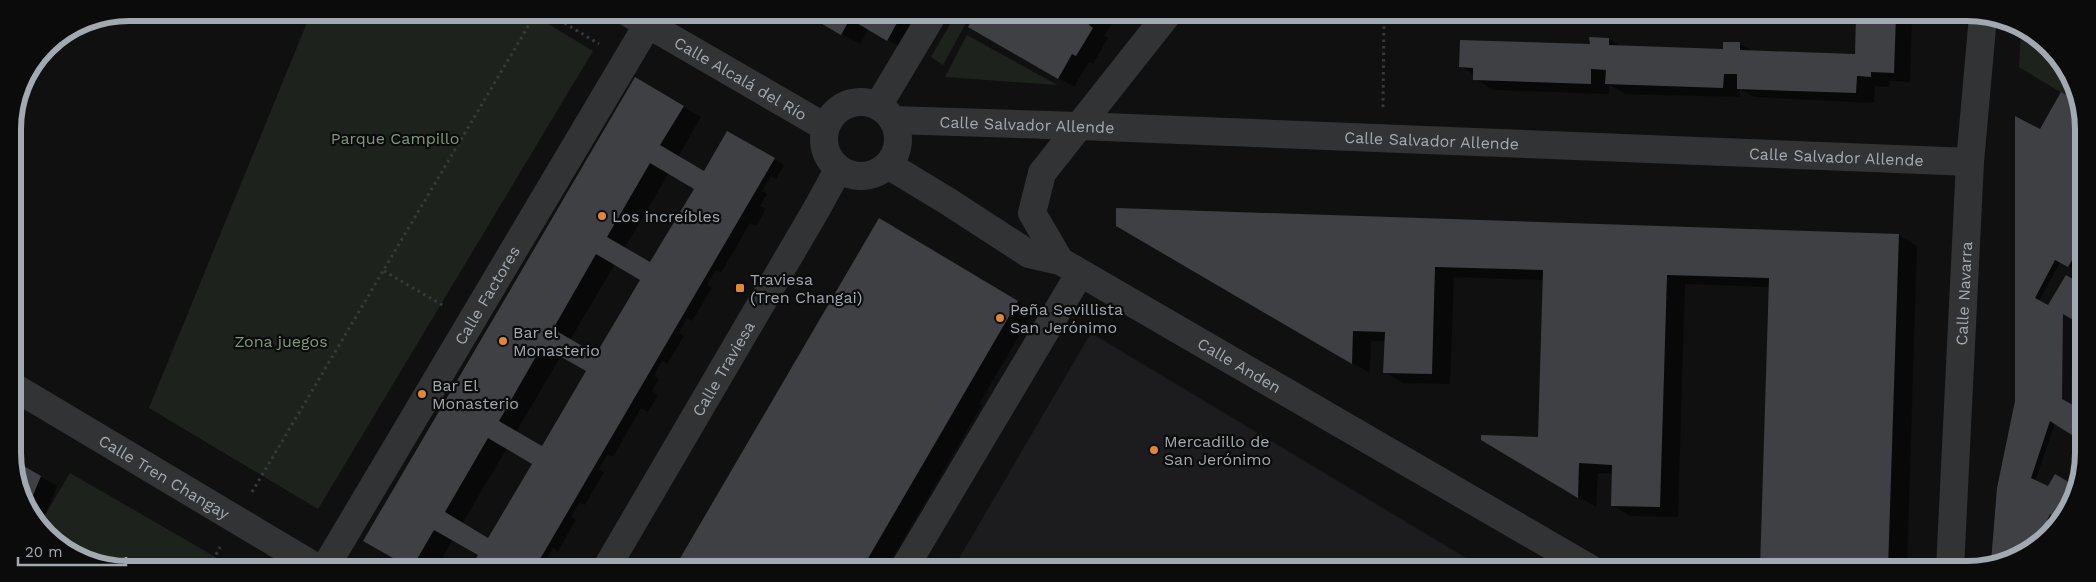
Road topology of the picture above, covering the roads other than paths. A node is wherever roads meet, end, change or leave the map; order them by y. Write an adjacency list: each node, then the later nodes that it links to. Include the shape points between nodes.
1 (638, 21): 17 (street, Calle Factores, via 627,61)
2 (642, 21): 8 (street, Calle Alcalá del Río)
3 (930, 21): 6 (street)
4 (1162, 21): 7 (street)
5 (1981, 22): 9 (street, Calle Navarra)
6 (886, 113): 7 (street, Calle Salvador Allende); 8 (street, via 866,102 853,102 841,107); 10 (street, via 898,135 896,151)
7 (1080, 126): 9 (street, Calle Salvador Allende); 12 (street, via 1042,173)
8 (825, 127): 11 (street, via 823,142 828,158)
9 (1970, 162): 21 (street, Calle Navarra)
10 (888, 165): 11 (street, via 874,174 858,177); 13 (street, Calle Anden)
11 (838, 170): 18 (street, Calle Traviesa)
12 (1032, 213): 13 (street, via 1008,226); 14 (street)
13 (987, 227): 14 (street, Calle Anden, via 1028,254)
14 (1070, 267): 19 (street); 20 (street, Calle Anden)
15 (21, 392): 16 (street, Calle Tren Changay)
16 (306, 561)
17 (329, 561)
18 (611, 561)
19 (909, 561)
20 (1578, 561)
21 (1950, 561)

